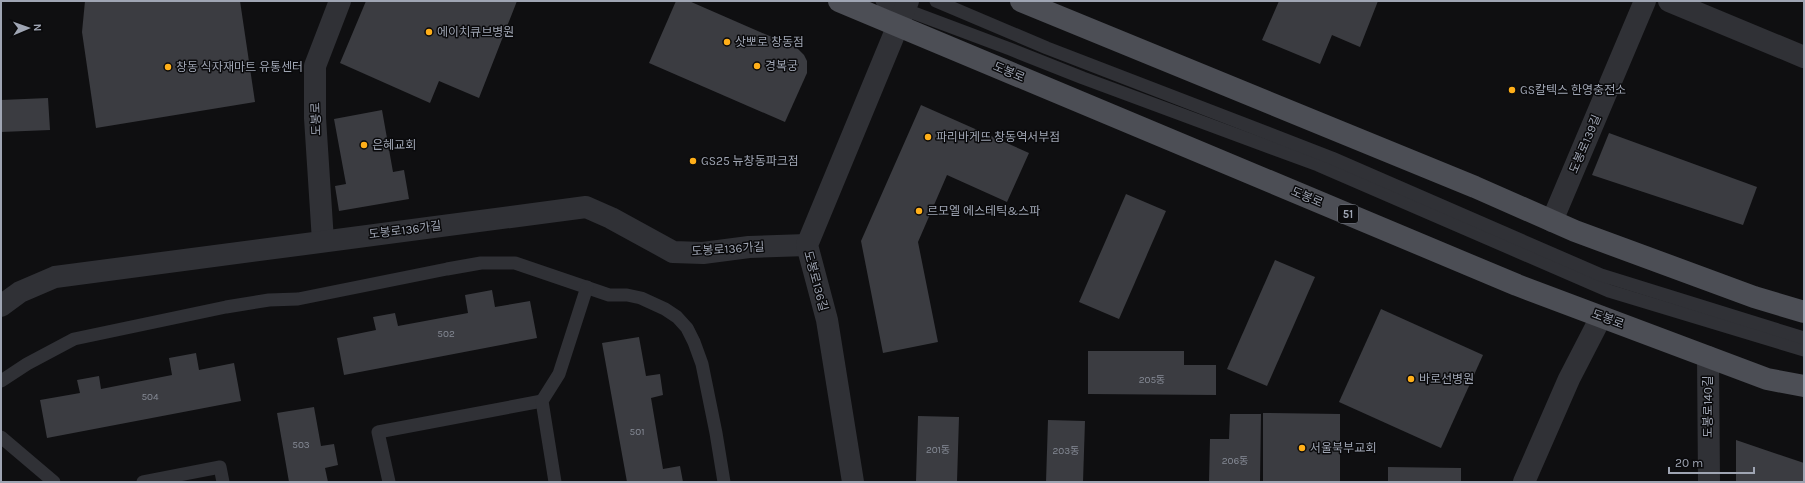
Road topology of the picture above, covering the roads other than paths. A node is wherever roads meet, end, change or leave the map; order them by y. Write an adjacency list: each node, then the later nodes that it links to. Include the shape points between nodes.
1 (340, 1): 11 (street, 도봉로, via 315,66 315,118)
2 (839, 1): 8 (main road, 도봉로 / 51)
3 (882, 1): 8 (lane)
4 (936, 1): 17 (lane, via 1047,48 1332,158 1601,275)
5 (1021, 1): 10 (main road, via 1476,187)
6 (1645, 1): 10 (street, 도봉로139길)
7 (1669, 1): 9 (street)
8 (904, 12): 12 (street, 도봉로136길); 16 (main road, 도봉로 / 51, via 1502,279); 18 (lane, via 1318,165 1609,291)
9 (1804, 56)
10 (1552, 221): 15 (main road, via 1754,297)
11 (323, 241): 12 (street, 도봉로136가길, via 586,207 672,252 703,253 749,247); 14 (street, 도봉로136가길, via 55,277 20,292)
12 (806, 245): 30 (street, 도봉로136길, via 827,320)
13 (587, 287): 20 (lane, via 515,263 481,263 447,268 298,299 268,300 226,307 74,338); 22 (lane, via 559,374); 29 (lane, via 610,295 641,298 664,309 687,328 702,364)
14 (1, 306)
15 (1804, 312)
16 (1601, 316): 19 (main road, 도봉로 / 51); 31 (street)
17 (1804, 338)
18 (1804, 350)
19 (1708, 356): 21 (main road, 도봉로 / 51, via 1767,379); 32 (street, 도봉로140길)
20 (1, 381)
21 (1804, 386)
22 (542, 401): 27 (lane, via 378,432); 28 (lane)
23 (1, 438): 24 (lane)
24 (54, 482)
25 (142, 482): 26 (lane, via 220,467)
26 (223, 482)
27 (389, 482)
28 (555, 482)
29 (724, 482)
30 (853, 482)
31 (1524, 482)
32 (1709, 482)

